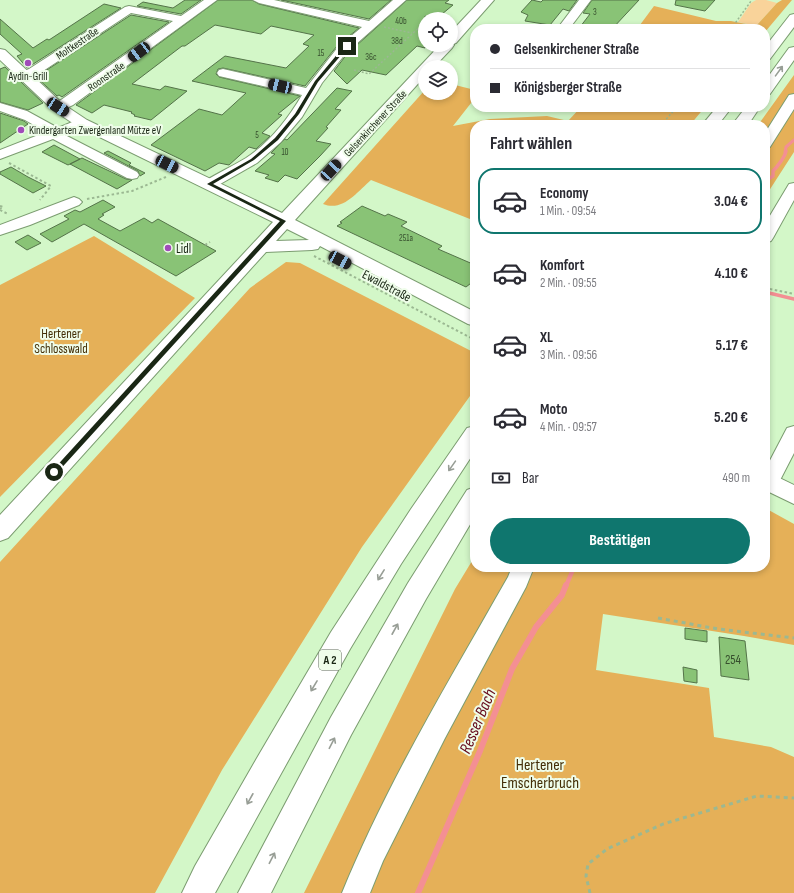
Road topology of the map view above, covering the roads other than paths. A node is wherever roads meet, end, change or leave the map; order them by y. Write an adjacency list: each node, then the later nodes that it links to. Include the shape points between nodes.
1 (211, 0): 7 (street, Roonstraße)
2 (259, 0): 9 (street)
3 (400, 0): 9 (street)
4 (488, 0): 10 (main road)
5 (585, 0): 8 (street)
6 (794, 18): 11 (main road)
7 (183, 20): 17 (street, Moltkestraße, via 129,9); 23 (street, Roonstraße, via 86,90)
8 (567, 24)
9 (371, 25): 20 (street, via 342,50)
10 (458, 32)
11 (770, 49)
12 (794, 51): 19 (main road, one-way to 12)
13 (441, 52): 15 (main road, Gelsenkirchener Straße)
14 (0, 53): 17 (main road, Ewaldstraße)
15 (433, 60)
16 (223, 73): 20 (street)
17 (24, 76): 23 (main road, Ewaldstraße)
18 (418, 77): 34 (main road, Gelsenkirchener Straße)
19 (770, 84)
20 (309, 93): 31 (street, via 297,114 268,147 244,165)
21 (794, 98): 28 (street)
22 (0, 107): 27 (street, via 34,118)
23 (58, 107): 26 (main road, Ewaldstraße)
24 (721, 112): 25 (main road)
25 (714, 120)
26 (82, 123): 27 (street); 31 (main road, Ewaldstraße)
27 (55, 134): 29 (street); 30 (street)
28 (770, 136)
29 (3, 158)
30 (132, 175)
31 (210, 184): 34 (main road, Ewaldstraße)
32 (794, 187): 35 (street)
33 (74, 202): 36 (street)
34 (284, 221): 37 (main road, Gelsenkirchener Straße); 38 (main road, Ewaldstraße); 39 (main road, Ewaldstraße)
35 (770, 229)
36 (0, 230)
37 (260, 247): 38 (main road); 46 (main road, Gelsenkirchener Straße)
38 (312, 250): 40 (main road, Ewaldstraße)
39 (470, 317)
40 (470, 329)
41 (794, 433): 43 (street)
42 (470, 441): 48 (main road, A 2, one-way to 48, via 376,582 301,706)
43 (773, 477): 44 (main road)
44 (794, 494)
45 (470, 504): 49 (main road, one-way to 45, via 341,726 417,591)
46 (0, 531)
47 (521, 572): 50 (street, via 372,853)
48 (198, 893)
49 (254, 893)
50 (356, 893)

